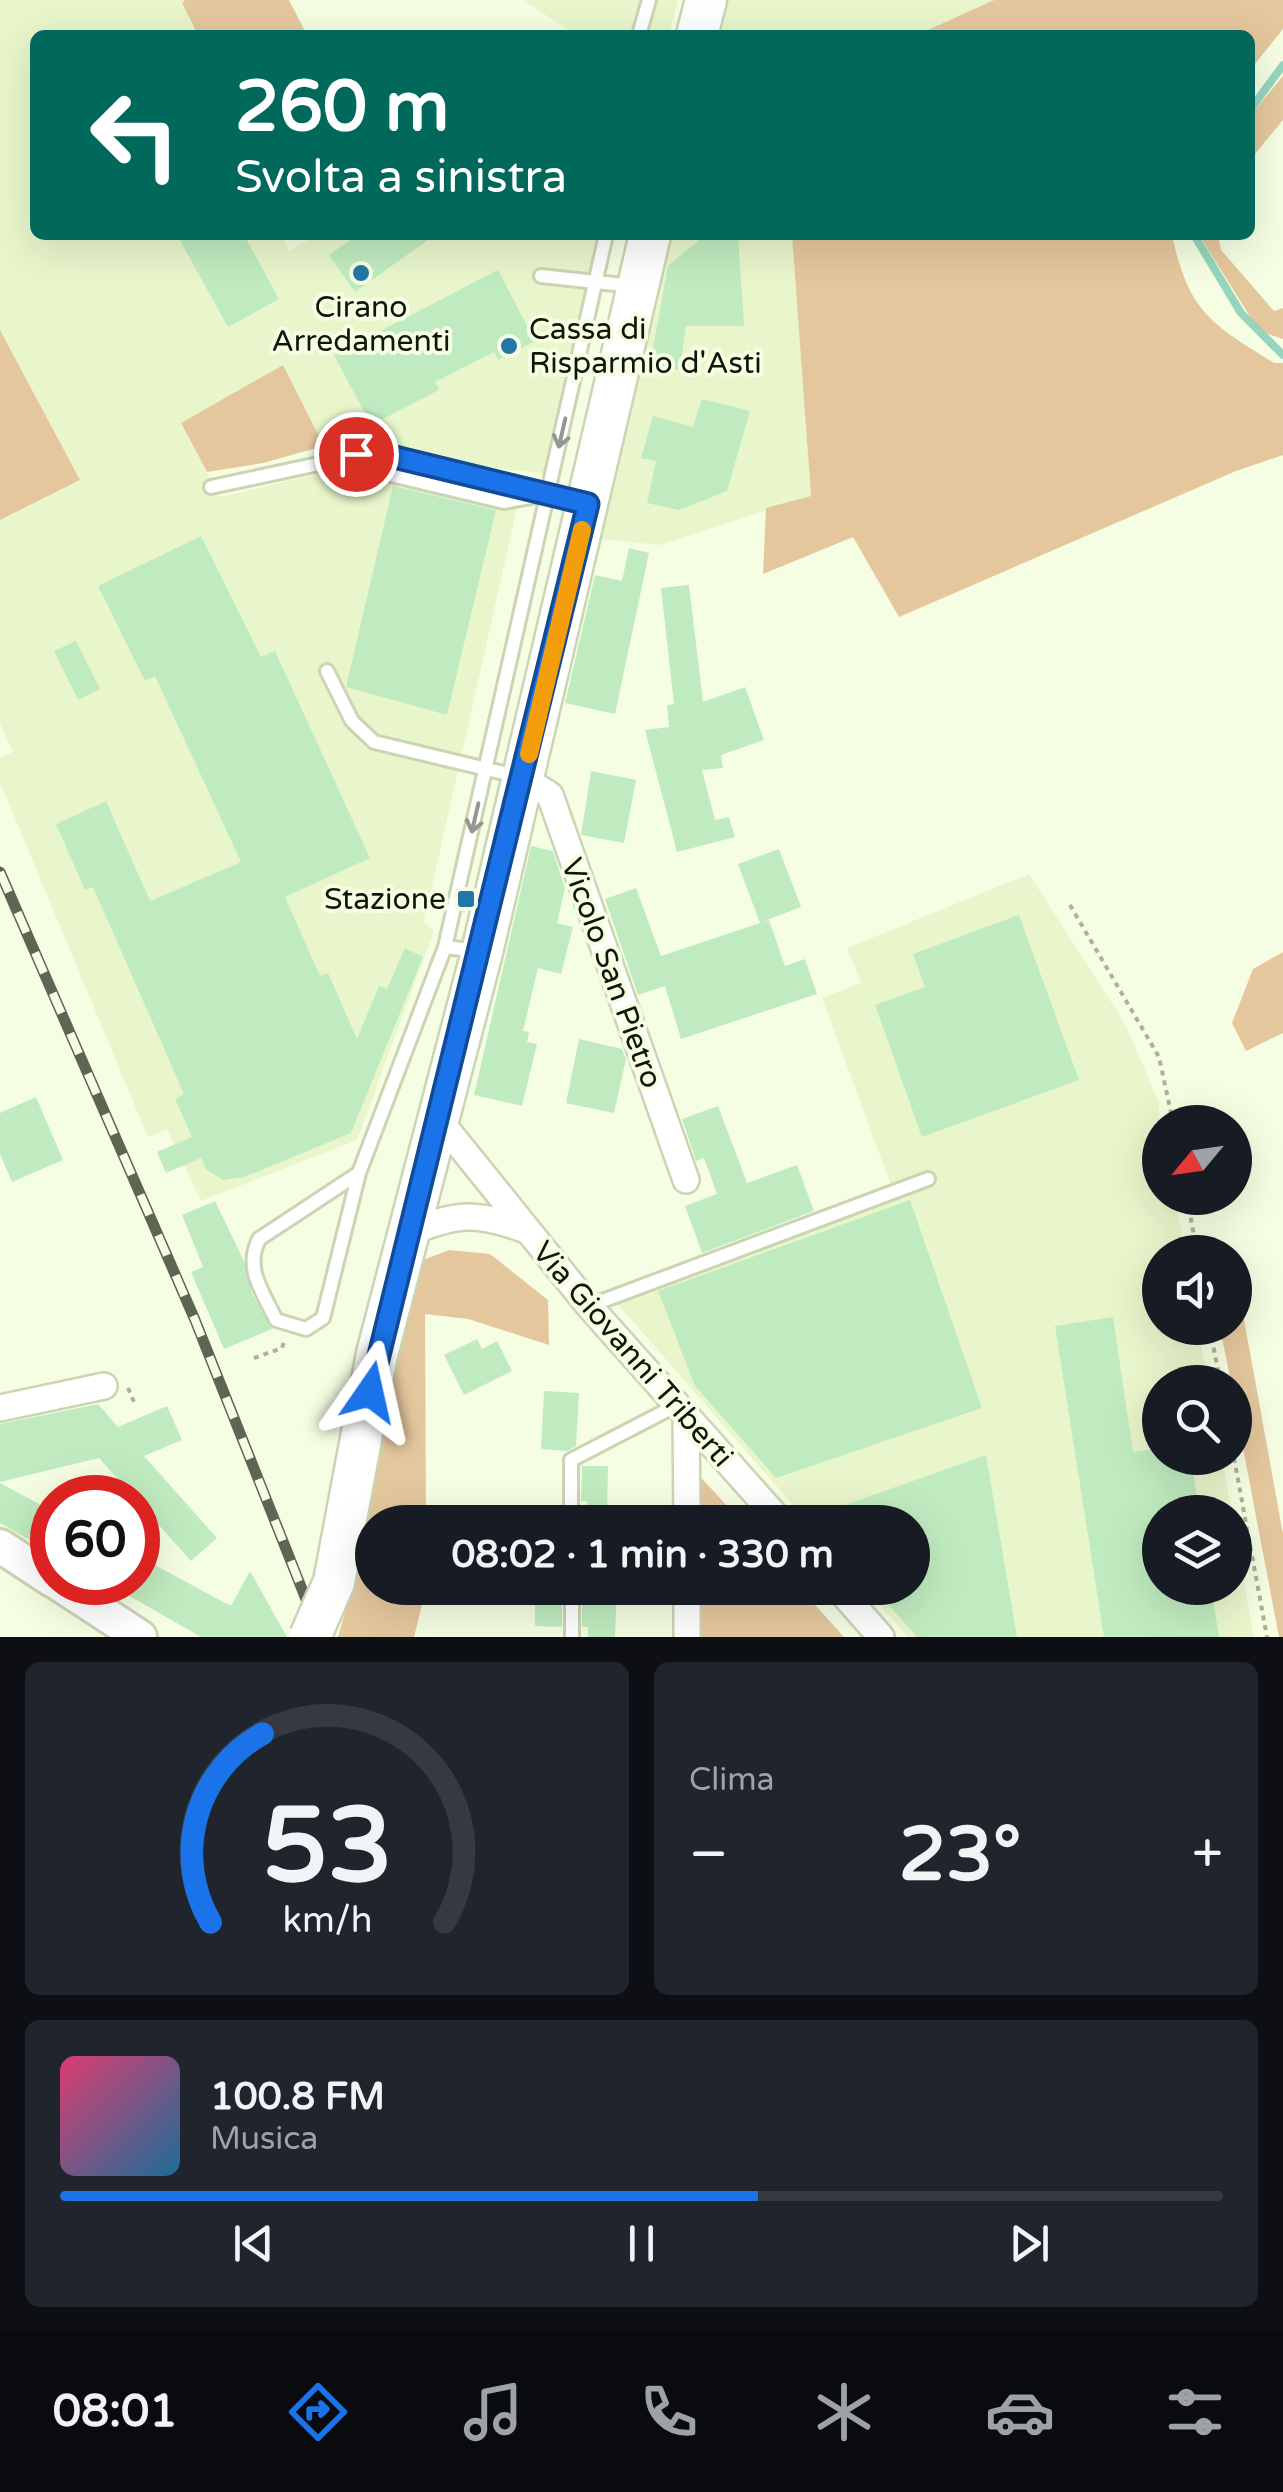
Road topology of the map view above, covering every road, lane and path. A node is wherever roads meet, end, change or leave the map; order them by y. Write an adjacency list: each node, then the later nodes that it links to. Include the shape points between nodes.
1 (649, 0): 3 (lane)
2 (706, 0): 4 (main road)
3 (640, 30)
4 (697, 30)
5 (605, 240): 8 (lane)
6 (649, 240): 9 (main road)
7 (542, 276): 8 (lane)
8 (597, 279): 9 (lane); 12 (lane, one-way to 12)
9 (640, 288): 13 (main road)
10 (392, 475): 12 (lane, via 504,502)
11 (212, 487): 12 (lane, via 374,452)
12 (548, 494): 13 (lane); 15 (lane)
13 (588, 504): 15 (main road)
14 (327, 670): 15 (lane, via 352,721 374,742)
15 (505, 773): 17 (main road); 21 (street, Vicolo San Pietro, via 550,794)
16 (1070, 906): 18 (path, via 1159,1057)
17 (463, 949): 19 (main road); 20 (lane)
18 (1169, 1105)
19 (434, 1123): 23 (street, Via Giovanni Triberti, via 448,1131); 24 (main road)
20 (358, 1173): 20 (lane, via 259,1238 250,1256 276,1320 306,1328 322,1318)
21 (686, 1180)
22 (928, 1180): 25 (lane)
23 (526, 1230): 24 (street, Via Giovanni Triberti, via 482,1214 439,1220); 25 (street, Via Giovanni Triberti)
24 (406, 1234): 42 (main road, bridge, via 334,1582)
25 (589, 1306): 30 (street, Via Giovanni Triberti)
26 (282, 1348): 27 (path)
27 (254, 1358)
28 (104, 1386): 29 (street)
29 (0, 1408)
30 (682, 1410): 32 (lane, via 570,1460); 33 (street); 34 (street, Via Giovanni Triberti)
31 (1237, 1475): 46 (path)
32 (571, 1505)
33 (685, 1505)
34 (765, 1505)
35 (0, 1546): 36 (street)
36 (30, 1565)
37 (91, 1605): 41 (street)
38 (572, 1605): 43 (lane)
39 (687, 1605): 44 (street)
40 (853, 1605): 45 (street)
41 (140, 1637)
42 (310, 1637)
43 (572, 1637)
44 (687, 1637)
45 (881, 1637)
46 (1266, 1637)

